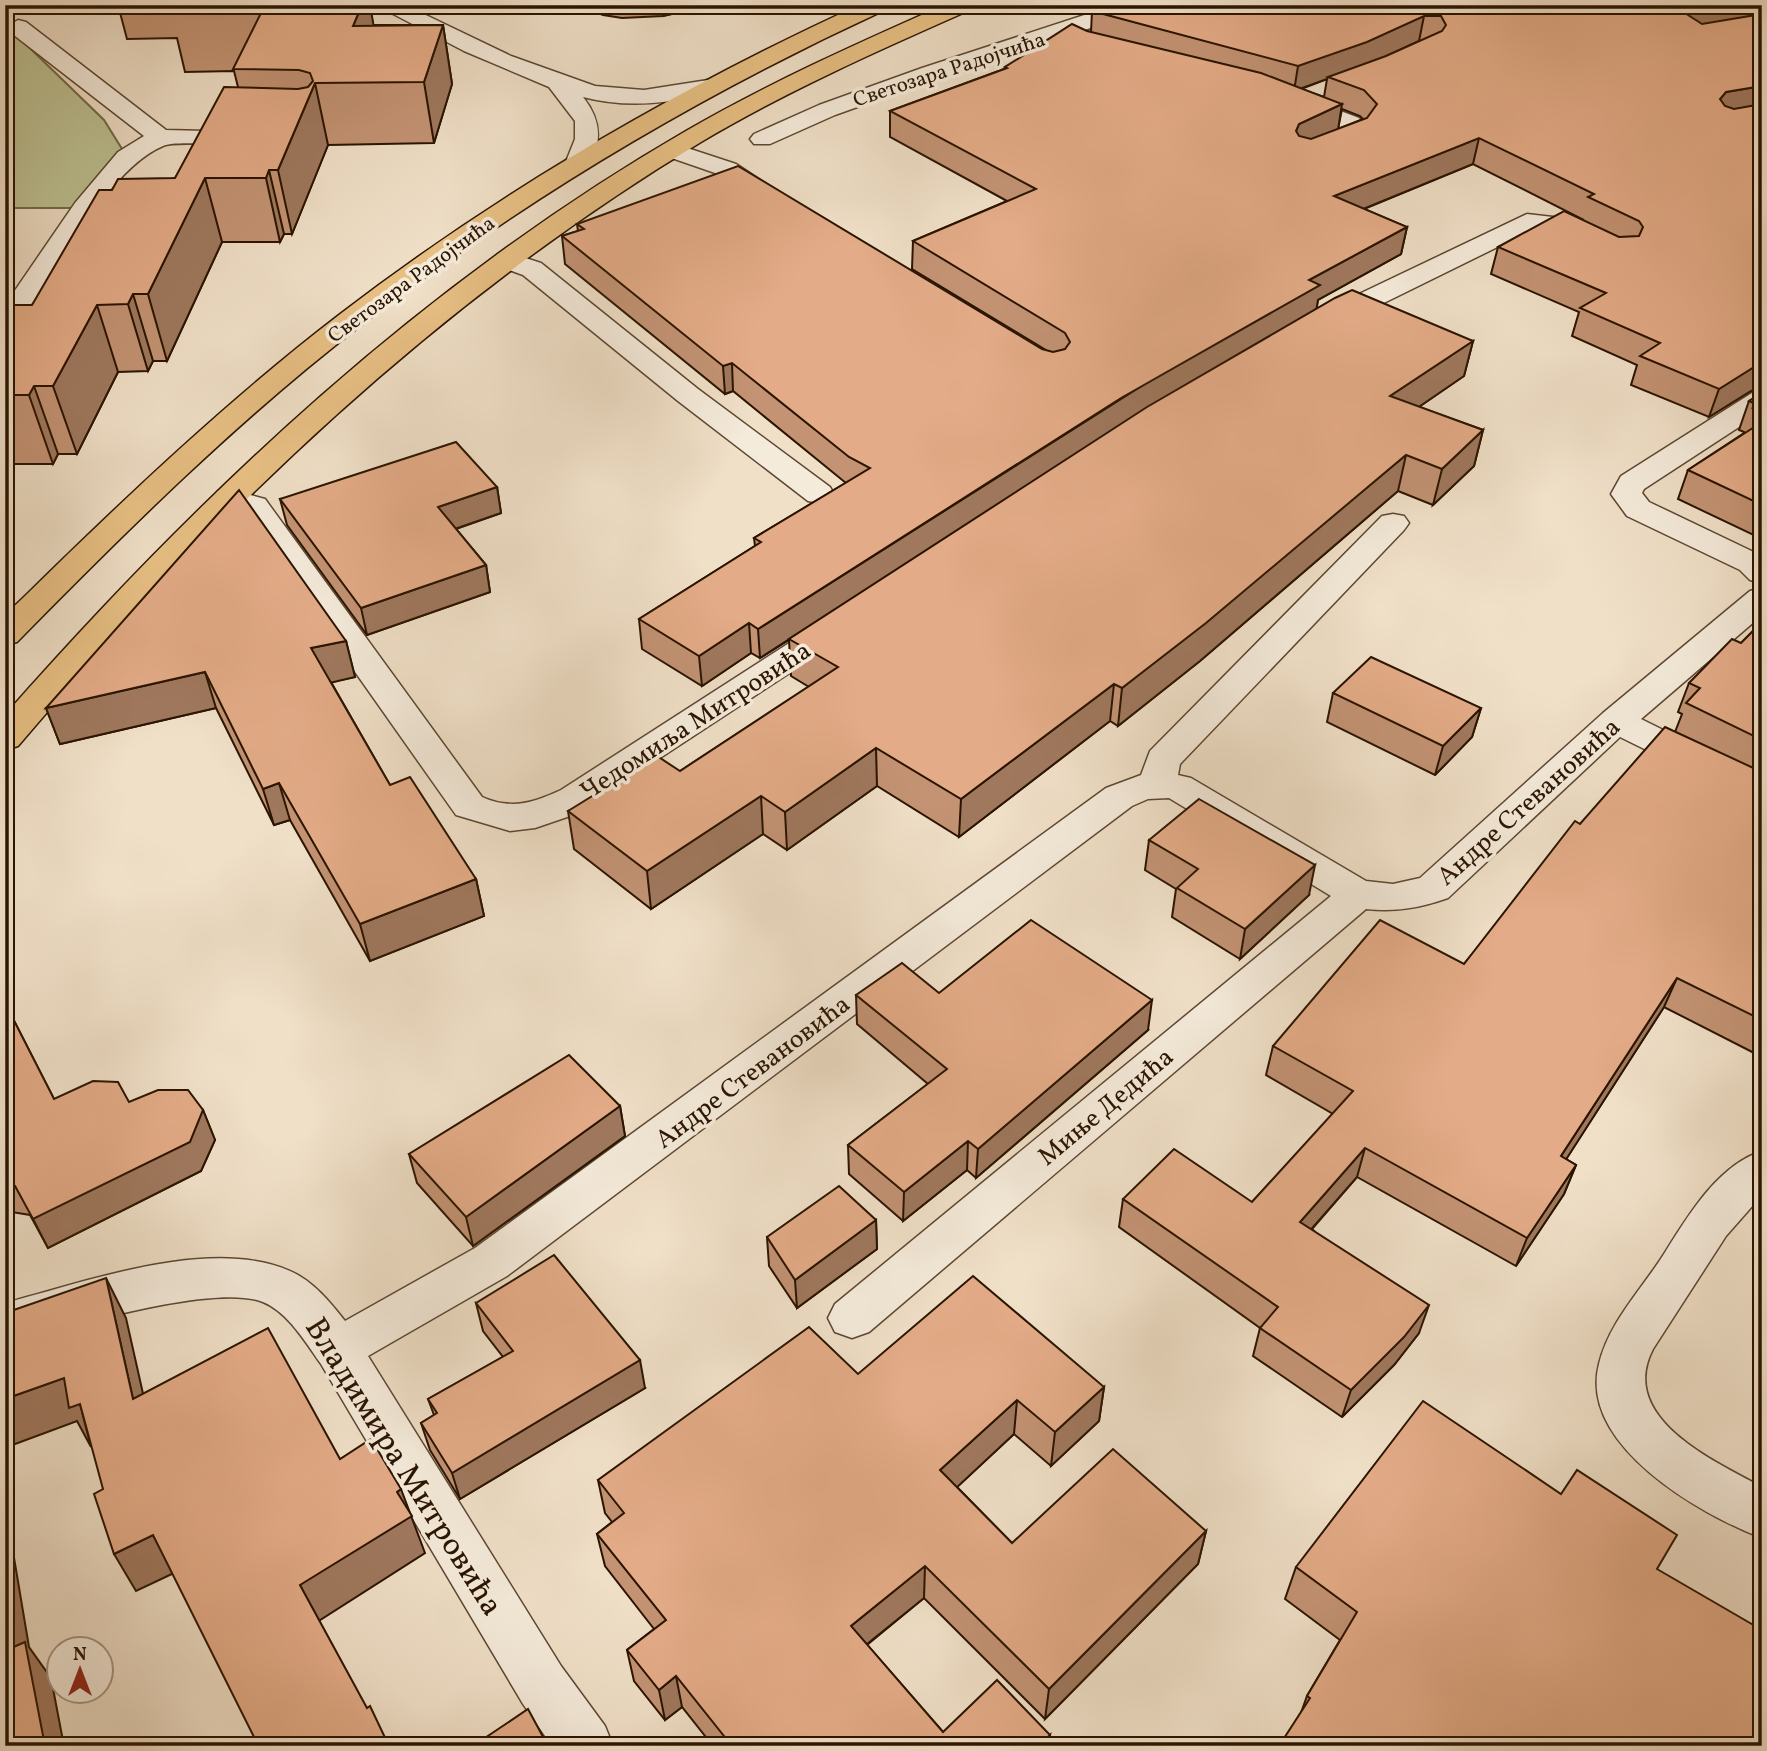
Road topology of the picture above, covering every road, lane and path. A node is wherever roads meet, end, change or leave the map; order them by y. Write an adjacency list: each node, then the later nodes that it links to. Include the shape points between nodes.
1 (388, 5): 8 (street)
2 (877, 5): 9 (main road, Светозара Радојчића)
3 (962, 5): 14 (main road, Светозара Радојчића, via 815,74)
4 (1137, 5): 6 (street, Светозара Радојчића)
5 (18, 27): 11 (street)
6 (1059, 33): 7 (street, Светозара Радојчића); 12 (street, Светозара Радојчића, via 917,78)
7 (1081, 44)
8 (559, 85): 9 (street, via 620,97 671,96); 16 (street, via 589,122 588,143)
9 (708, 87): 16 (main road, Светозара Радојчића)
10 (1334, 87): 15 (street, via 1286,97 1351,123 1357,130 1353,136)
11 (160, 137): 13 (street); 20 (street, via 127,157 84,208)
12 (762, 139)
13 (270, 140)
14 (672, 150): 17 (street, via 727,169); 19 (main road, Светозара Радојчића)
15 (1306, 156)
16 (577, 164): 29 (main road, Светозара Радојчића, via 349,320 180,465)
17 (796, 212)
18 (1611, 252): 21 (street, via 1544,222 1527,222)
19 (506, 260): 23 (street, Светозара Радојчића, via 532,269); 24 (main road, Светозара Радојчића, via 384,356)
20 (5, 326)
21 (1295, 339)
22 (1762, 399): 26 (street, via 1632,483 1626,494 1639,509 1751,563)
23 (819, 495)
24 (229, 498): 28 (street, Чедомиља Митровића, via 254,506 470,806 490,817 530,818 574,799); 31 (main road, Светозара Радојчића, via 126,600)
25 (1393, 523): 32 (street, via 1163,760)
26 (1762, 573)
27 (1762, 598): 30 (street, Андре Стевановића)
28 (863, 610)
29 (5, 635)
30 (1616, 721): 33 (street); 34 (street, Андре Стевановића, via 1434,888 1393,898)
31 (5, 738)
32 (1157, 783): 34 (street, Андре Стевановића, via 1198,797); 38 (street, Андре Стевановића, via 1119,797 491,1262)
33 (1762, 795)
34 (1358, 894): 36 (street, Миње Дедића)
35 (1762, 1169): 39 (street, via 1746,1180 1708,1224 1633,1339 1621,1368 1620,1397 1637,1428 1667,1457)
36 (852, 1318)
37 (5, 1324): 38 (street, Владимира Митровића, via 170,1285 243,1279 273,1284 288,1294)
38 (338, 1349): 40 (street, Владимира Митровића, via 542,1685)
39 (1762, 1514)
40 (585, 1746)

